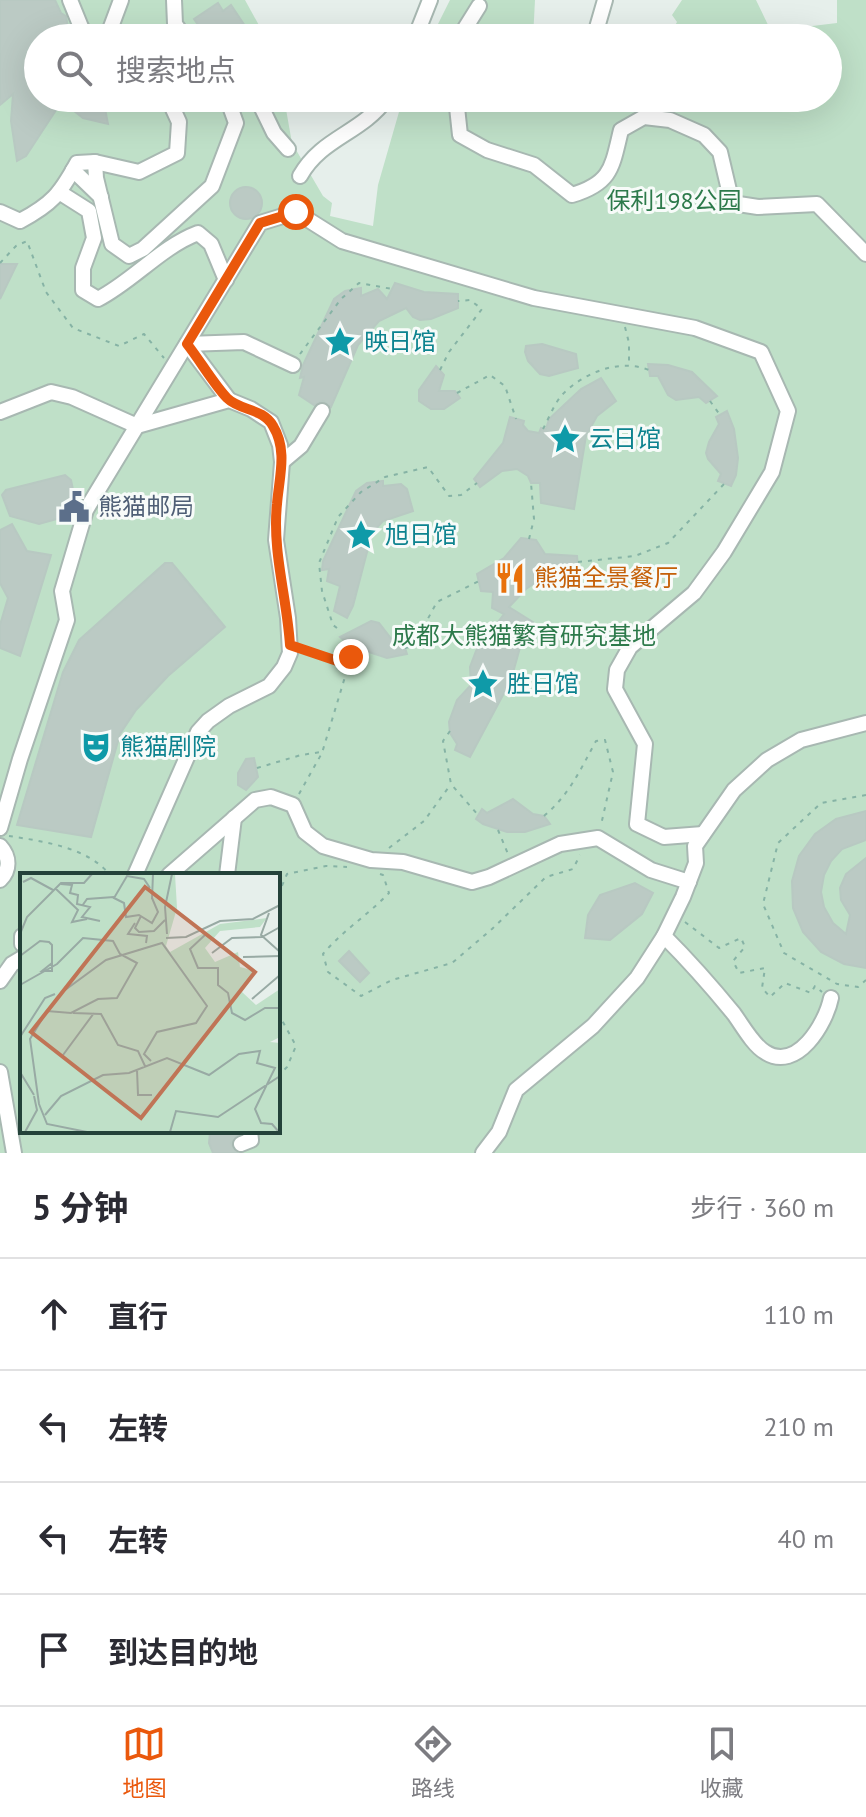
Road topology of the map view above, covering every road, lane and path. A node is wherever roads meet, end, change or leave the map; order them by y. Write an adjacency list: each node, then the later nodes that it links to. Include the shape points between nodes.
1 (70, 0): 7 (street)
2 (121, 0): 8 (street)
3 (174, 0): 9 (street)
4 (430, 0): 10 (street)
5 (605, 0): 12 (street)
6 (479, 6): 11 (street)
7 (78, 24)
8 (116, 24)
9 (175, 24)
10 (421, 24)
11 (468, 24)
12 (598, 24)
13 (174, 112): 19 (street, via 177,153 139,172)
14 (232, 112): 23 (street, via 236,123 212,186 143,249 129,256 112,244)
15 (264, 112): 18 (street)
16 (377, 112): 21 (street, via 322,147)
17 (458, 112): 25 (street, via 460,135 534,165 572,195 594,189 612,168 621,130 644,117 670,120 704,135 720,152 732,203 817,204)
18 (288, 149)
19 (95, 162): 20 (street, via 77,163); 23 (street)
20 (73, 170): 22 (street); 23 (street)
21 (300, 176)
22 (59, 192): 24 (street, via 46,207 20,221); 27 (street, via 89,211 94,238 83,268 83,290 98,299 198,233 211,244)
23 (101, 197)
24 (0, 212)
25 (866, 254)
26 (0, 263): 34 (path, via 27,241 46,292 73,328 119,346 144,334)
27 (226, 280): 30 (street, via 260,223 296,212 342,241 534,298); 31 (street)
28 (392, 289): 32 (path, via 359,283)
29 (458, 301): 35 (path, via 470,300 482,309)
30 (622, 314): 33 (path); 71 (street, via 695,328 761,352 788,411 772,472 724,552 694,593 630,647 617,670 615,689 645,744 637,824 664,837)
31 (187, 344): 32 (street, via 244,342); 34 (street); 38 (street)
32 (293, 365)
33 (628, 366): 36 (path); 45 (path, via 589,375 561,396)
34 (173, 368): 44 (street)
35 (440, 370)
36 (649, 370)
37 (457, 393): 43 (path, via 490,375 505,386)
38 (229, 400): 44 (street); 46 (street, via 271,422)
39 (710, 401): 42 (path)
40 (322, 411): 46 (street, via 301,446)
41 (0, 412): 44 (street, via 51,392)
42 (720, 415)
43 (516, 419)
44 (137, 426): 68 (street, via 86,510 62,591 67,620)
45 (543, 429)
46 (282, 462): 54 (street, via 276,540)
47 (477, 483): 53 (path, via 461,495 449,496 428,467 385,477 361,492 338,517 319,563 322,591)
48 (531, 483): 50 (path, via 534,519)
49 (725, 483): 51 (path, via 668,543 635,556)
50 (529, 539)
51 (578, 562)
52 (479, 581): 56 (path, via 437,602 413,646)
53 (337, 628)
54 (290, 645): 57 (path); 78 (street, via 284,667 269,686 217,714 198,732)
55 (358, 648): 57 (path)
56 (405, 648)
57 (349, 665): 60 (path)
58 (866, 723): 71 (street, via 801,740 767,760 734,790)
59 (450, 731): 62 (path, via 443,741)
60 (322, 753): 61 (path); 64 (path)
61 (257, 768)
62 (451, 784): 65 (path); 74 (path, via 424,821)
63 (866, 795): 87 (path, via 821,803 778,843 763,904 784,953 837,984 858,987)
64 (293, 805): 67 (street, via 271,797 255,800); 74 (street, via 305,832 323,846)
65 (478, 815)
66 (544, 816): 72 (path, via 563,801 596,741 605,740 613,772)
67 (234, 818): 79 (street); 80 (street)
68 (0, 828)
69 (498, 830): 75 (path)
70 (0, 834): 77 (path, via 74,850)
71 (703, 834): 82 (street, via 695,846)
72 (593, 838): 74 (path, via 573,869 546,877 452,963 392,980 361,996 328,972 323,954 389,893 383,875); 75 (street, via 560,844); 82 (street, via 651,870)
73 (0, 846): 81 (street, via 8,865)
74 (369, 865): 75 (street, via 403,862 472,882)
75 (513, 866)
76 (351, 867): 83 (path, via 287,874)
77 (107, 873)
78 (136, 873)
79 (171, 873)
80 (227, 873)
81 (0, 880)
82 (689, 882): 84 (street)
83 (280, 890)
84 (675, 914): 85 (street); 89 (path, via 719,948 741,938 745,947 733,961 739,973 765,968 762,988 770,997 785,983 811,993 815,986)
85 (664, 936): 89 (street, via 764,1052 781,1057 799,1050 817,1032); 96 (street, via 622,997 516,1090 499,1132)
86 (20, 959): 88 (street)
87 (866, 980)
88 (0, 981)
89 (831, 998)
90 (280, 1017): 92 (path, via 296,1046)
91 (0, 1072): 95 (street)
92 (280, 1074)
93 (250, 1133): 94 (street, via 251,1140)
94 (241, 1144)
95 (14, 1153)
96 (483, 1153)

